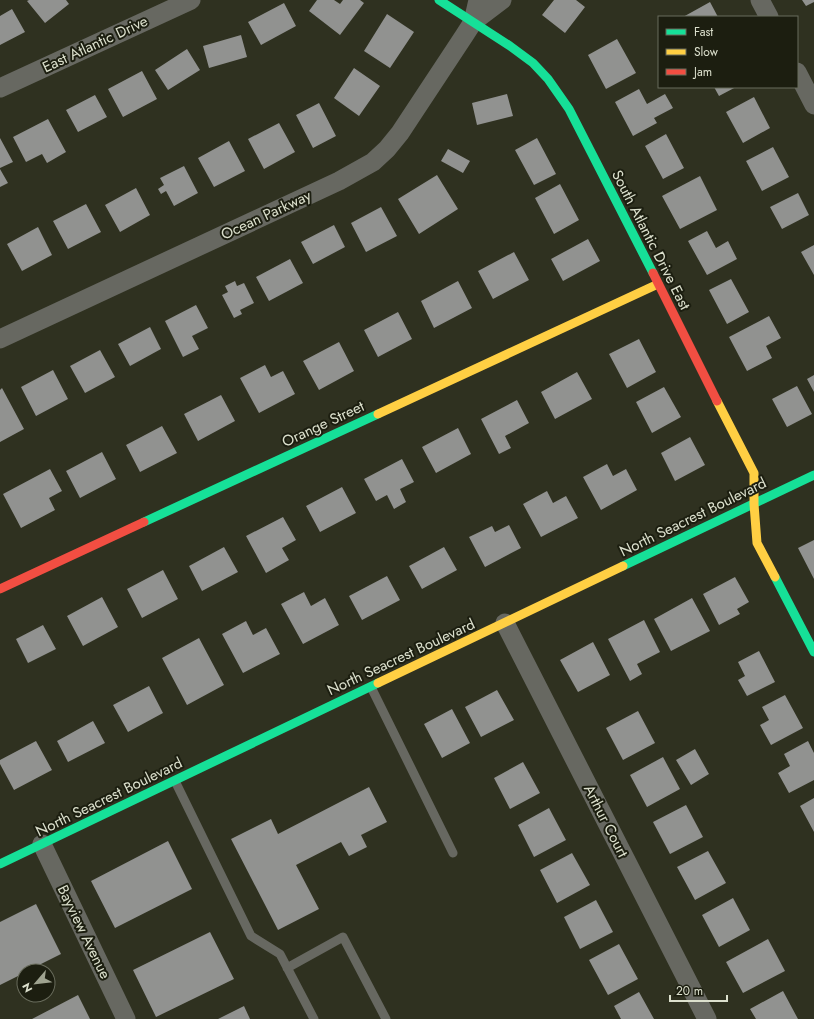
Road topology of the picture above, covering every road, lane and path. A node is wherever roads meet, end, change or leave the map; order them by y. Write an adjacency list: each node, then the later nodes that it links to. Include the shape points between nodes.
1 (191, 0): 9 (street, East Atlantic Drive)
2 (439, 0): 7 (street)
3 (478, 0): 7 (street, Ocean Parkway)
4 (502, 0): 7 (street, Ocean Parkway)
5 (760, 0): 6 (street)
6 (768, 16)
7 (473, 22): 11 (street, South Atlantic Drive East, via 533,64 558,92); 12 (street, Ocean Parkway, via 400,133 373,162 339,181)
8 (798, 74): 10 (street)
9 (0, 88)
10 (814, 105)
11 (658, 284): 14 (street, South Atlantic Drive East, via 754,473); 15 (street, Orange Street)
12 (0, 339)
13 (814, 475): 14 (street, North Seacrest Boulevard)
14 (754, 504): 16 (street, North Seacrest Boulevard); 17 (street, South Atlantic Drive East, via 757,543)
15 (0, 589)
16 (505, 623): 18 (street, North Seacrest Boulevard); 27 (street, Arthur Court)
17 (814, 652)
18 (371, 687): 19 (street, North Seacrest Boulevard); 21 (lane)
19 (174, 781): 20 (street, North Seacrest Boulevard); 23 (lane, via 251,936 280,954)
20 (42, 844): 22 (street, North Seacrest Boulevard); 24 (street, Bayview Avenue)
21 (453, 853)
22 (0, 864)
23 (287, 968): 25 (lane); 26 (lane, via 343,937)
24 (126, 1019)
25 (314, 1019)
26 (386, 1019)
27 (706, 1019)

